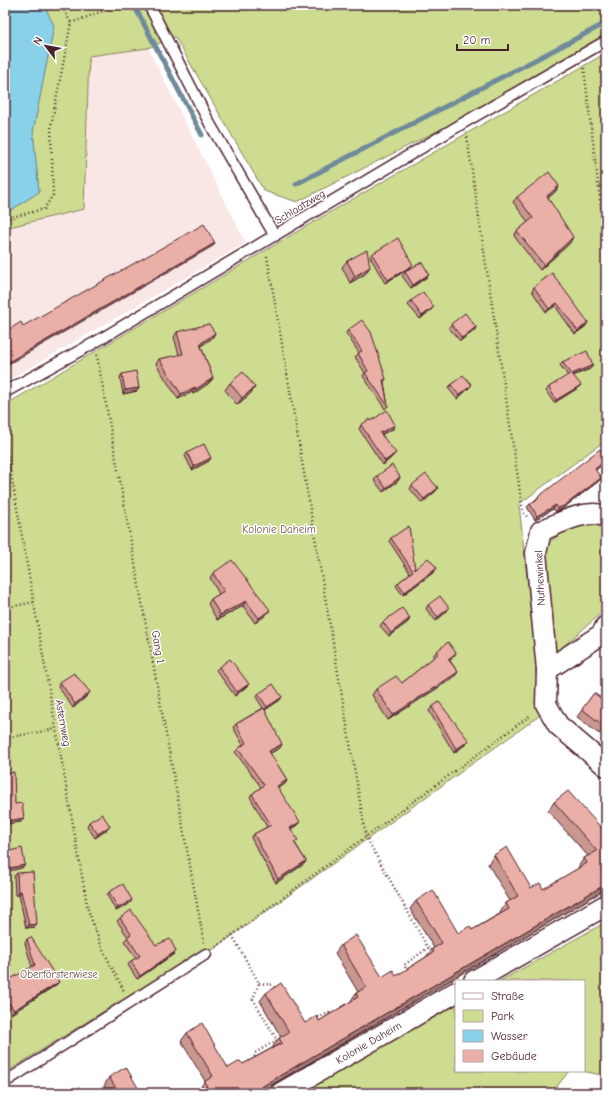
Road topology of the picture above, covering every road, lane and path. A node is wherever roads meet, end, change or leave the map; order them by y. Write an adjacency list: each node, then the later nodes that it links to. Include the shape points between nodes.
1 (61, 5): 4 (path)
2 (119, 5): 4 (path)
3 (149, 5): 9 (lane, via 210,124)
4 (71, 24): 8 (path, via 51,126 53,195 44,209)
5 (606, 41): 6 (lane, Schlaatzweg)
6 (582, 55): 7 (lane, Schlaatzweg); 11 (path)
7 (465, 122): 9 (lane, Schlaatzweg); 16 (path, via 523,512)
8 (5, 219)
9 (275, 236): 10 (lane, Schlaatzweg)
10 (264, 242): 12 (lane, Schlaatzweg); 25 (path)
11 (606, 249)
12 (94, 343): 13 (lane, Schlaatzweg); 28 (path, Gang 1)
13 (5, 392)
14 (5, 440): 17 (path, Asternweg)
15 (606, 517): 16 (street, via 600,513 574,517)
16 (541, 531): 20 (street, Nuthewinkel, via 536,553)
17 (34, 602): 18 (path); 22 (path, Asternweg)
18 (5, 608)
19 (606, 626): 20 (street, via 602,634)
20 (547, 670): 21 (street, Nuthewinkel)
21 (546, 704): 24 (street, via 558,725); 25 (path)
22 (56, 729): 23 (path); 34 (path, Asternweg, via 88,910 103,950)
23 (5, 738)
24 (606, 766)
25 (366, 837): 27 (path); 29 (path, via 428,948 404,965)
26 (606, 905): 30 (street)
27 (232, 935): 28 (path); 31 (path)
28 (206, 954): 34 (lane)
29 (410, 977)
30 (476, 980)
31 (259, 983): 32 (path, via 273,985); 37 (path, via 253,999 276,1040 255,1053 254,1059)
32 (277, 991)
33 (455, 993): 39 (street, Kolonie Daheim)
34 (130, 1001): 38 (lane)
35 (332, 1019): 36 (path, via 329,1012)
36 (310, 1021)
37 (258, 1066)
38 (5, 1082)
39 (281, 1093)

